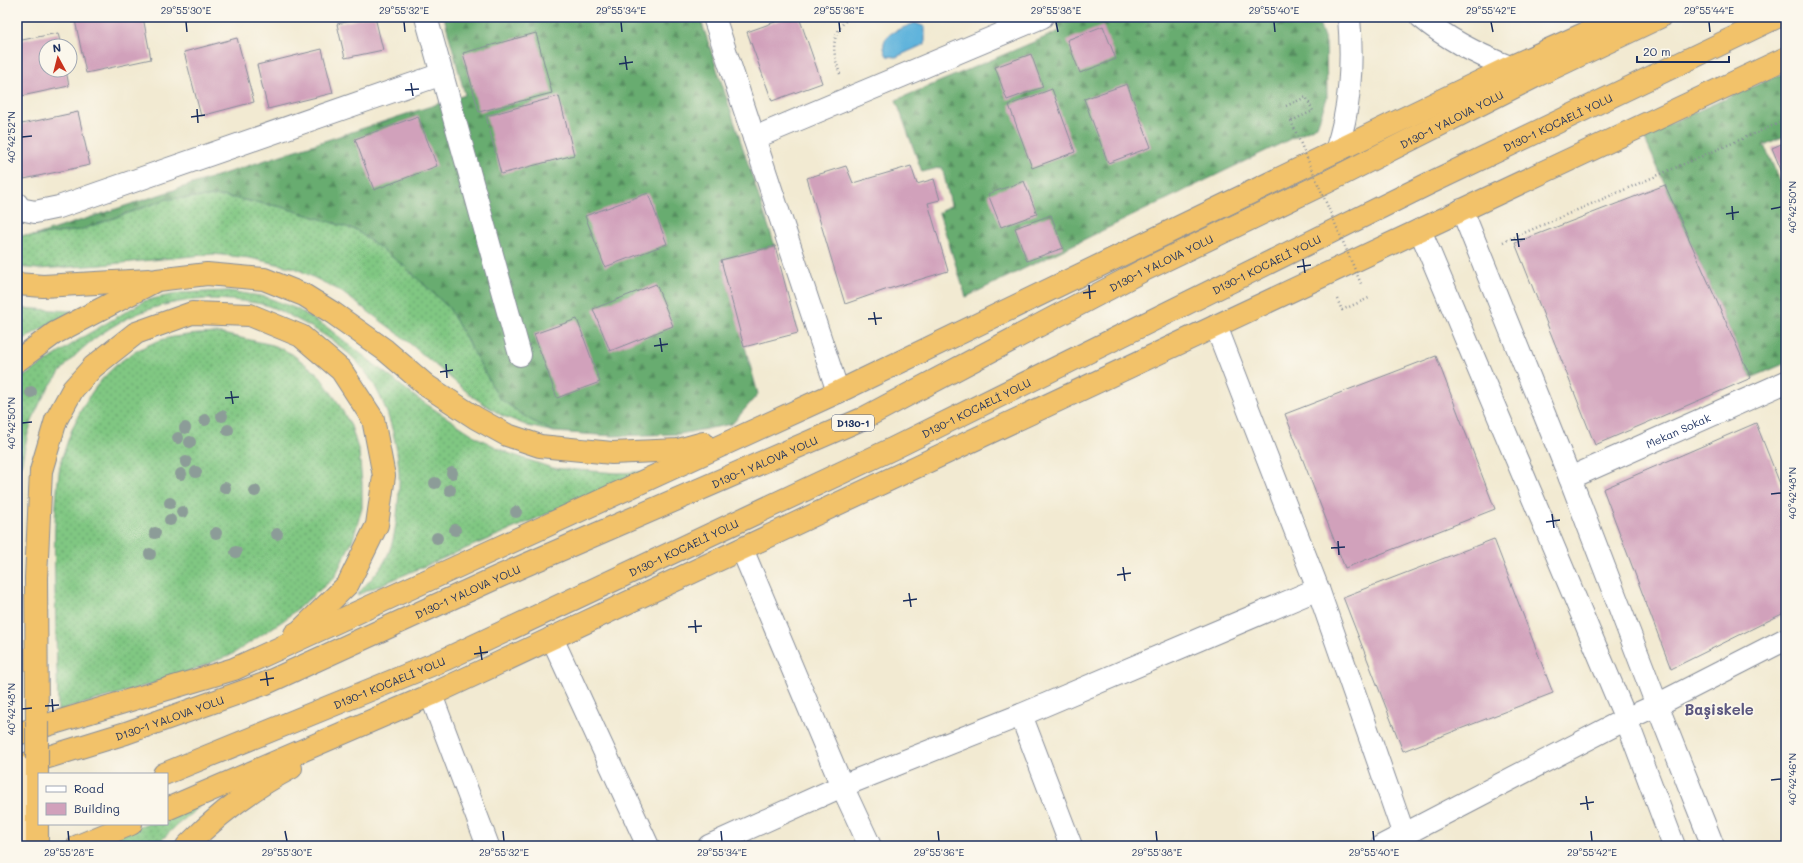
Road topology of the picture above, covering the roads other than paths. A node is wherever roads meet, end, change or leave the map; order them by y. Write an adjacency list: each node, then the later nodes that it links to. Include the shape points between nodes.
1 (426, 17): 11 (street)
2 (714, 17): 12 (street)
3 (1042, 17): 12 (street)
4 (1349, 17): 13 (street, via 1349,100)
5 (1422, 17): 10 (street, via 1455,42 1488,59)
6 (1622, 17): 10 (highway)
7 (1660, 17): 17 (highway, D130-1 YALOVA YOLU / D130-1)
8 (1777, 17): 25 (highway, D130-1 KOCAELİ YOLU, via 1428,184)
9 (1786, 58): 15 (highway)
10 (1510, 66): 13 (highway)
11 (442, 74): 14 (street, via 59,207 35,212 20,209); 21 (street)
12 (754, 138): 24 (street)
13 (1336, 151): 24 (highway)
14 (17, 204)
15 (1462, 210): 16 (highway); 26 (street)
16 (1420, 230): 20 (highway); 35 (street)
17 (1142, 271): 24 (highway); 37 (highway, D130-1 YALOVA YOLU / D130-1, via 862,419 500,576 264,684 126,733)
18 (157, 280): 19 (highway, via 43,286); 22 (highway, via 56,333); 24 (highway, via 207,274 264,279 304,295 345,321 385,350 427,386 476,418 507,435 540,446 612,453 678,450 752,430)
19 (17, 284)
20 (1216, 326): 27 (highway); 28 (street)
21 (520, 355)
22 (17, 361)
23 (1786, 382): 26 (street, Mekan Sokak)
24 (838, 392): 31 (highway)
25 (894, 448): 29 (highway); 38 (highway, D130-1 KOCAELİ YOLU, via 446,659)
26 (1570, 478): 33 (street)
27 (742, 549): 29 (highway); 39 (street)
28 (1318, 589): 34 (street); 44 (street)
29 (552, 638): 32 (highway); 50 (street)
30 (1786, 639): 33 (street)
31 (234, 670): 36 (highway); 46 (highway, bridge, via 300,631 348,584 377,525 384,476 373,419 341,370 301,336 250,316 192,313 136,333 93,367 73,389 56,420 42,471 38,514)
32 (431, 695): 40 (highway); 48 (highway, via 271,779 209,823); 49 (street)
33 (1657, 705): 35 (street); 56 (street)
34 (1021, 715): 39 (street); 53 (street)
35 (1626, 719): 44 (street); 55 (street)
36 (17, 734)
37 (17, 766): 45 (main road, bridge)
38 (166, 773)
39 (842, 786): 51 (street); 52 (street)
40 (168, 808)
41 (38, 819): 43 (highway)
42 (128, 825): 47 (highway)
43 (17, 826)
44 (1404, 835): 54 (street)
45 (19, 846)
46 (37, 846)
47 (78, 846)
48 (187, 846)
49 (488, 846)
50 (648, 846)
51 (709, 846)
52 (870, 846)
53 (1071, 846)
54 (1382, 846)
55 (1674, 846)
56 (1713, 846)

